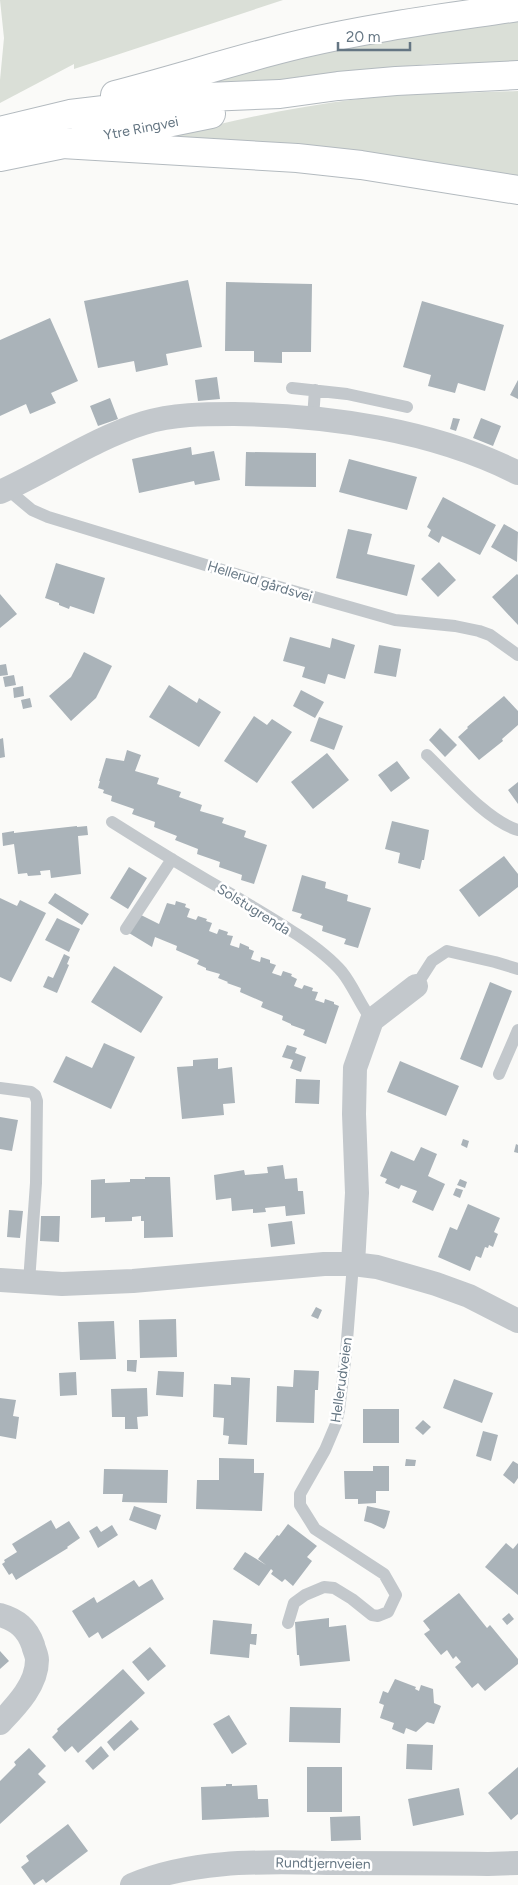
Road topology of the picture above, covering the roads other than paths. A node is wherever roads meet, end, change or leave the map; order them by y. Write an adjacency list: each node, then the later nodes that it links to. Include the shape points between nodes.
1 (518, 7): 4 (main road, via 301,44 114,95)
2 (518, 75): 3 (main road, Ytre Ringvei, via 396,81)
3 (280, 94): 4 (main road, Ytre Ringvei, via 207,97); 6 (main road, Ytre Ringvei, via 211,114)
4 (70, 114): 5 (main road, Ytre Ringvei)
5 (0, 131)
6 (62, 144): 7 (main road, Ytre Ringvei); 8 (main road, via 297,158)
7 (0, 157)
8 (518, 190)
9 (292, 388): 10 (lane)
10 (315, 390): 11 (lane); 13 (lane)
11 (381, 401): 12 (lane); 14 (lane)
12 (407, 407)
13 (314, 418): 14 (street, Hellerud gårdsvei); 16 (street, Hellerud gårdsvei, via 201,414 144,423)
14 (376, 426): 15 (street, Hellerud gårdsvei, via 456,448)
15 (518, 473)
16 (3, 491): 17 (lane, Hellerud gårdsvei, via 48,517 395,620 479,631)
17 (518, 655)
18 (427, 755): 20 (lane, via 484,810)
19 (112, 822): 21 (lane, Solstugrenda)
20 (518, 830)
21 (172, 859): 22 (lane); 25 (lane, Solstugrenda, via 274,920 325,955 342,972)
22 (126, 929)
23 (518, 969): 24 (lane, via 447,951 432,961)
24 (416, 986): 25 (street)
25 (372, 1020): 29 (street, via 355,1068 357,1192)
26 (518, 1030): 27 (lane)
27 (499, 1074)
28 (0, 1088): 31 (lane, via 31,1092 38,1101)
29 (353, 1264): 31 (street, via 132,1281); 32 (street, via 436,1284 469,1296); 34 (lane, Hellerudveien, via 336,1424 300,1494 300,1505 315,1529 384,1574 396,1595 388,1612 378,1616 334,1588 324,1587 294,1603)
30 (0, 1280): 31 (street)
31 (29, 1282)
32 (518, 1321)
33 (0, 1616): 35 (street, via 11,1619 29,1634 38,1659 22,1699)
34 (288, 1623)
35 (0, 1723)
36 (518, 1862): 37 (street, Rundtjernveien, via 248,1862 180,1869)
37 (132, 1885)

